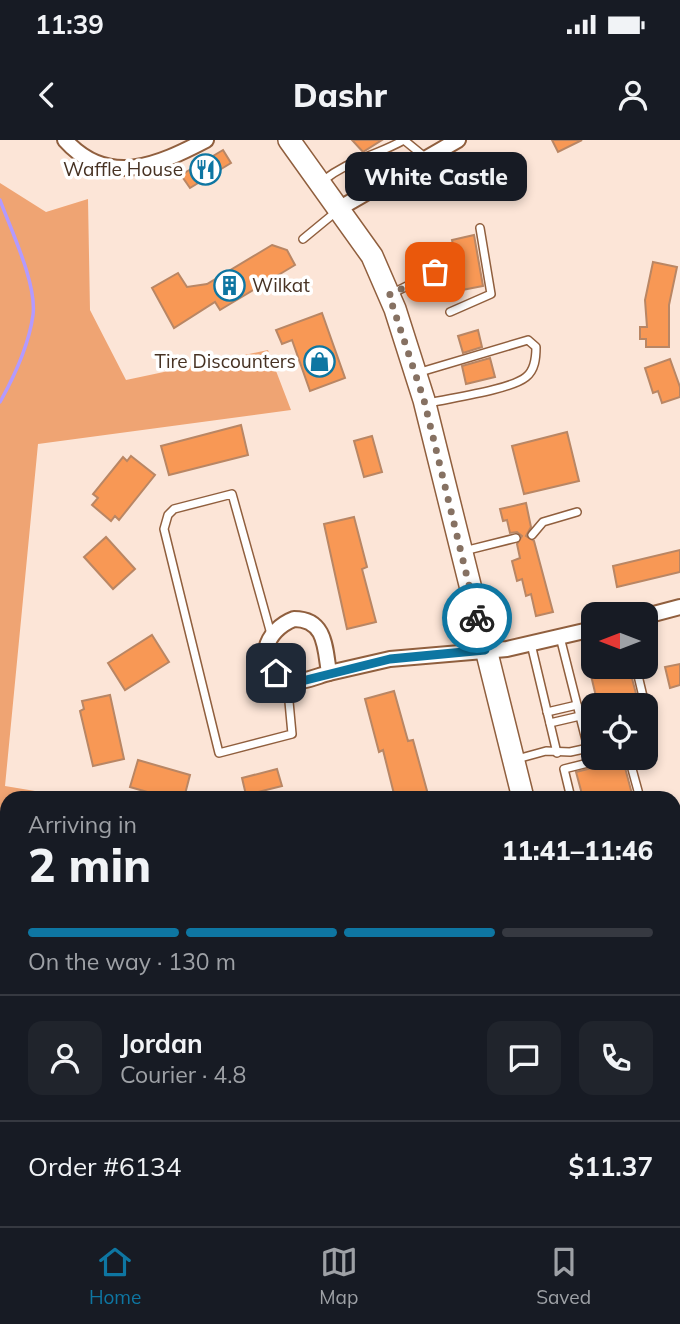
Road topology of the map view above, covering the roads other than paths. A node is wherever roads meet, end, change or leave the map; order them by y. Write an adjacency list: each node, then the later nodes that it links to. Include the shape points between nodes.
1 (65, 140): 2 (street, via 87,159 131,168 164,162)
2 (206, 140)
3 (290, 140): 7 (main road)
4 (404, 140): 6 (lane); 7 (lane, via 375,156 354,159)
5 (458, 140): 6 (street)
6 (427, 158): 8 (street)
7 (321, 182): 8 (main road)
8 (340, 208): 10 (lane); 12 (main road, via 372,256)
9 (480, 228): 13 (lane, via 491,294)
10 (303, 239)
11 (435, 272): 12 (lane)
12 (389, 295): 14 (main road)
13 (450, 312)
14 (416, 373): 15 (main road); 15 (lane, via 528,340 536,347 536,362 525,378)
15 (425, 404): 19 (main road)
16 (578, 512): 17 (lane, via 543,522)
17 (532, 534)
18 (516, 538): 19 (lane)
19 (460, 552): 26 (main road)
20 (680, 607): 21 (street)
21 (658, 613)
22 (581, 632): 24 (street)
23 (271, 634): 27 (street, via 294,619 313,624 324,637); 28 (street, via 266,656); 28 (lane, via 232,494 174,509 164,529 219,753 292,734)
24 (560, 637): 25 (street); 29 (lane)
25 (531, 643): 26 (street); 30 (lane)
26 (485, 650): 27 (street, via 390,659); 36 (main road)
27 (329, 673): 28 (street)
28 (287, 680)
29 (577, 705): 30 (lane); 31 (lane)
30 (547, 712): 33 (lane)
31 (580, 716): 32 (lane); 33 (lane)
32 (581, 719)
33 (550, 723): 35 (lane)
34 (581, 749): 35 (lane)
35 (557, 753): 36 (lane, via 546,751)
36 (513, 760): 39 (main road)
37 (581, 765): 40 (lane, via 564,769)
38 (632, 770): 41 (lane)
39 (521, 791)
40 (569, 791)
41 (638, 791)

